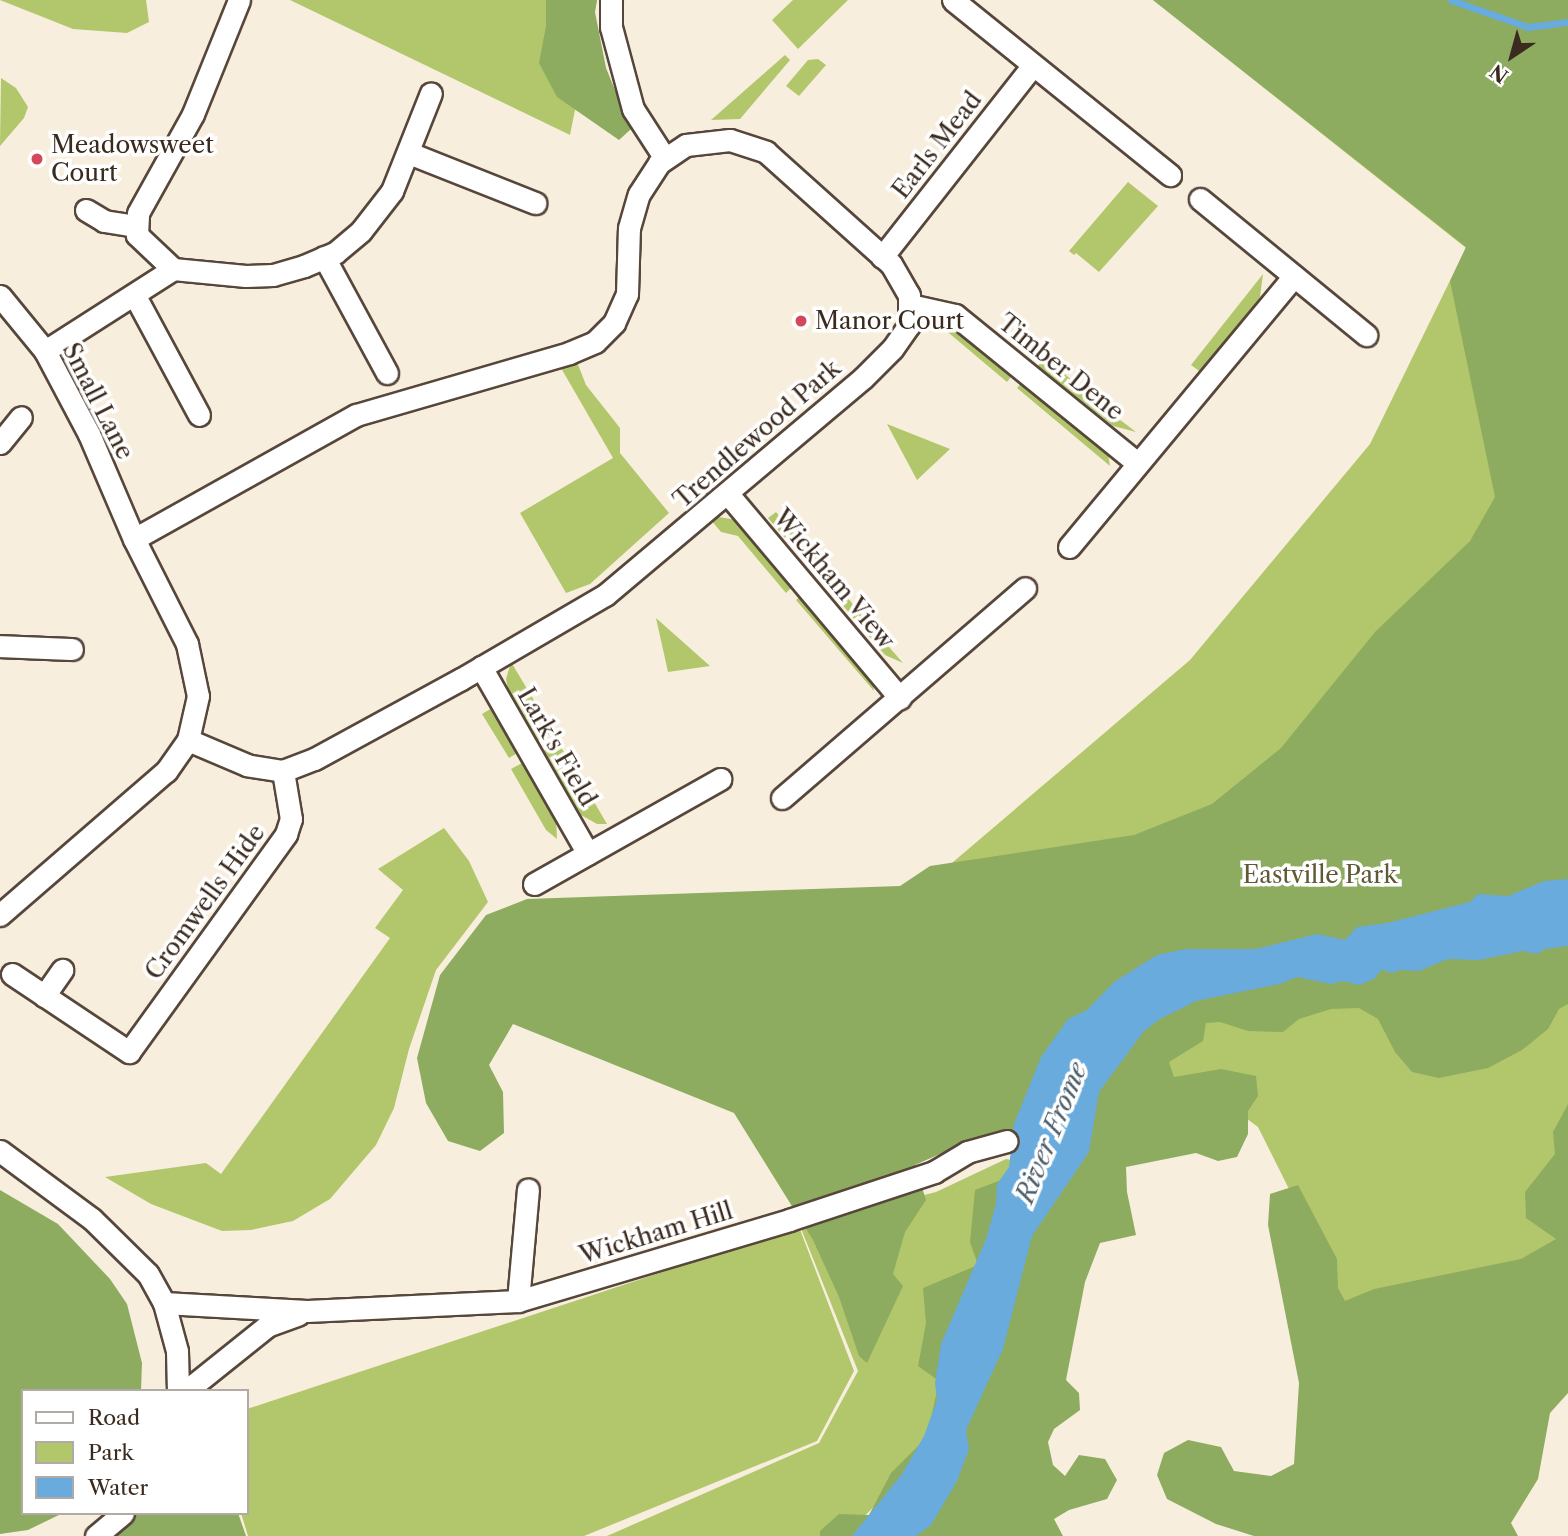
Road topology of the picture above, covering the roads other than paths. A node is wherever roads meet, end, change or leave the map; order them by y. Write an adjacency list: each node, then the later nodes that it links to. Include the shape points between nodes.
1 (239, 0): 12 (street, via 193,114 138,213)
2 (611, 0): 7 (street, via 611,27 633,109)
3 (953, 0): 4 (street)
4 (1033, 65): 8 (street); 14 (street, Earls Mead)
5 (431, 93): 6 (street)
6 (409, 153): 10 (street); 13 (street, via 393,191 378,211 361,231)
7 (664, 157): 14 (street, via 704,141 730,140 756,147); 28 (street, via 635,201 628,236 626,294 614,323 600,338 569,353 356,415)
8 (1170, 175)
9 (1200, 199): 16 (street)
10 (534, 203)
11 (86, 210): 12 (street, via 104,221)
12 (137, 226): 15 (street, via 137,235)
13 (324, 257): 15 (street, via 273,275); 22 (street)
14 (882, 257): 19 (street, via 899,274)
15 (173, 269): 18 (street)
16 (1294, 276): 20 (street); 26 (street)
17 (0, 296): 21 (street, Small Lane)
18 (135, 296): 21 (street); 23 (street)
19 (911, 304): 26 (street, Timber Dene, via 955,315); 27 (street, Trendlewood Park, via 909,325 901,338 863,378)
20 (1366, 335)
21 (46, 351): 28 (street, Small Lane, via 89,434)
22 (387, 373)
23 (199, 415)
24 (21, 417): 25 (street)
25 (0, 443)
26 (1137, 463): 29 (street)
27 (728, 494): 33 (street, Trendlewood Park, via 605,595); 34 (street, Wickham View)
28 (134, 539): 35 (street, via 187,644 198,696)
29 (1069, 547)
30 (1025, 588): 34 (street)
31 (0, 646): 32 (street)
32 (72, 649)
33 (481, 667): 36 (street, Trendlewood Park, via 314,759); 39 (street, Lark's Field)
34 (900, 698): 38 (street)
35 (188, 740): 36 (street, via 247,765); 41 (street, via 161,776)
36 (283, 771): 44 (street, Cromwells Hide, via 290,819 286,834 123,1060)
37 (720, 779): 39 (street)
38 (782, 798)
39 (588, 854): 40 (street)
40 (534, 884)
41 (0, 915)
42 (62, 970): 44 (street)
43 (12, 974): 44 (street, Cromwells Hide)
44 (44, 996)
45 (1007, 1141): 48 (street, Wickham Hill, via 967,1152 934,1172 789,1220)
46 (0, 1151): 49 (street, via 126,1249 148,1274)
47 (528, 1189): 48 (street)
48 (518, 1301): 50 (street, Wickham Hill)
49 (164, 1303): 50 (street, Wickham Hill); 51 (street, via 177,1351)
50 (307, 1311): 52 (street, Wickham Hill, via 267,1326)
51 (178, 1389)
52 (188, 1389)
53 (121, 1515): 54 (street)
54 (96, 1536)

